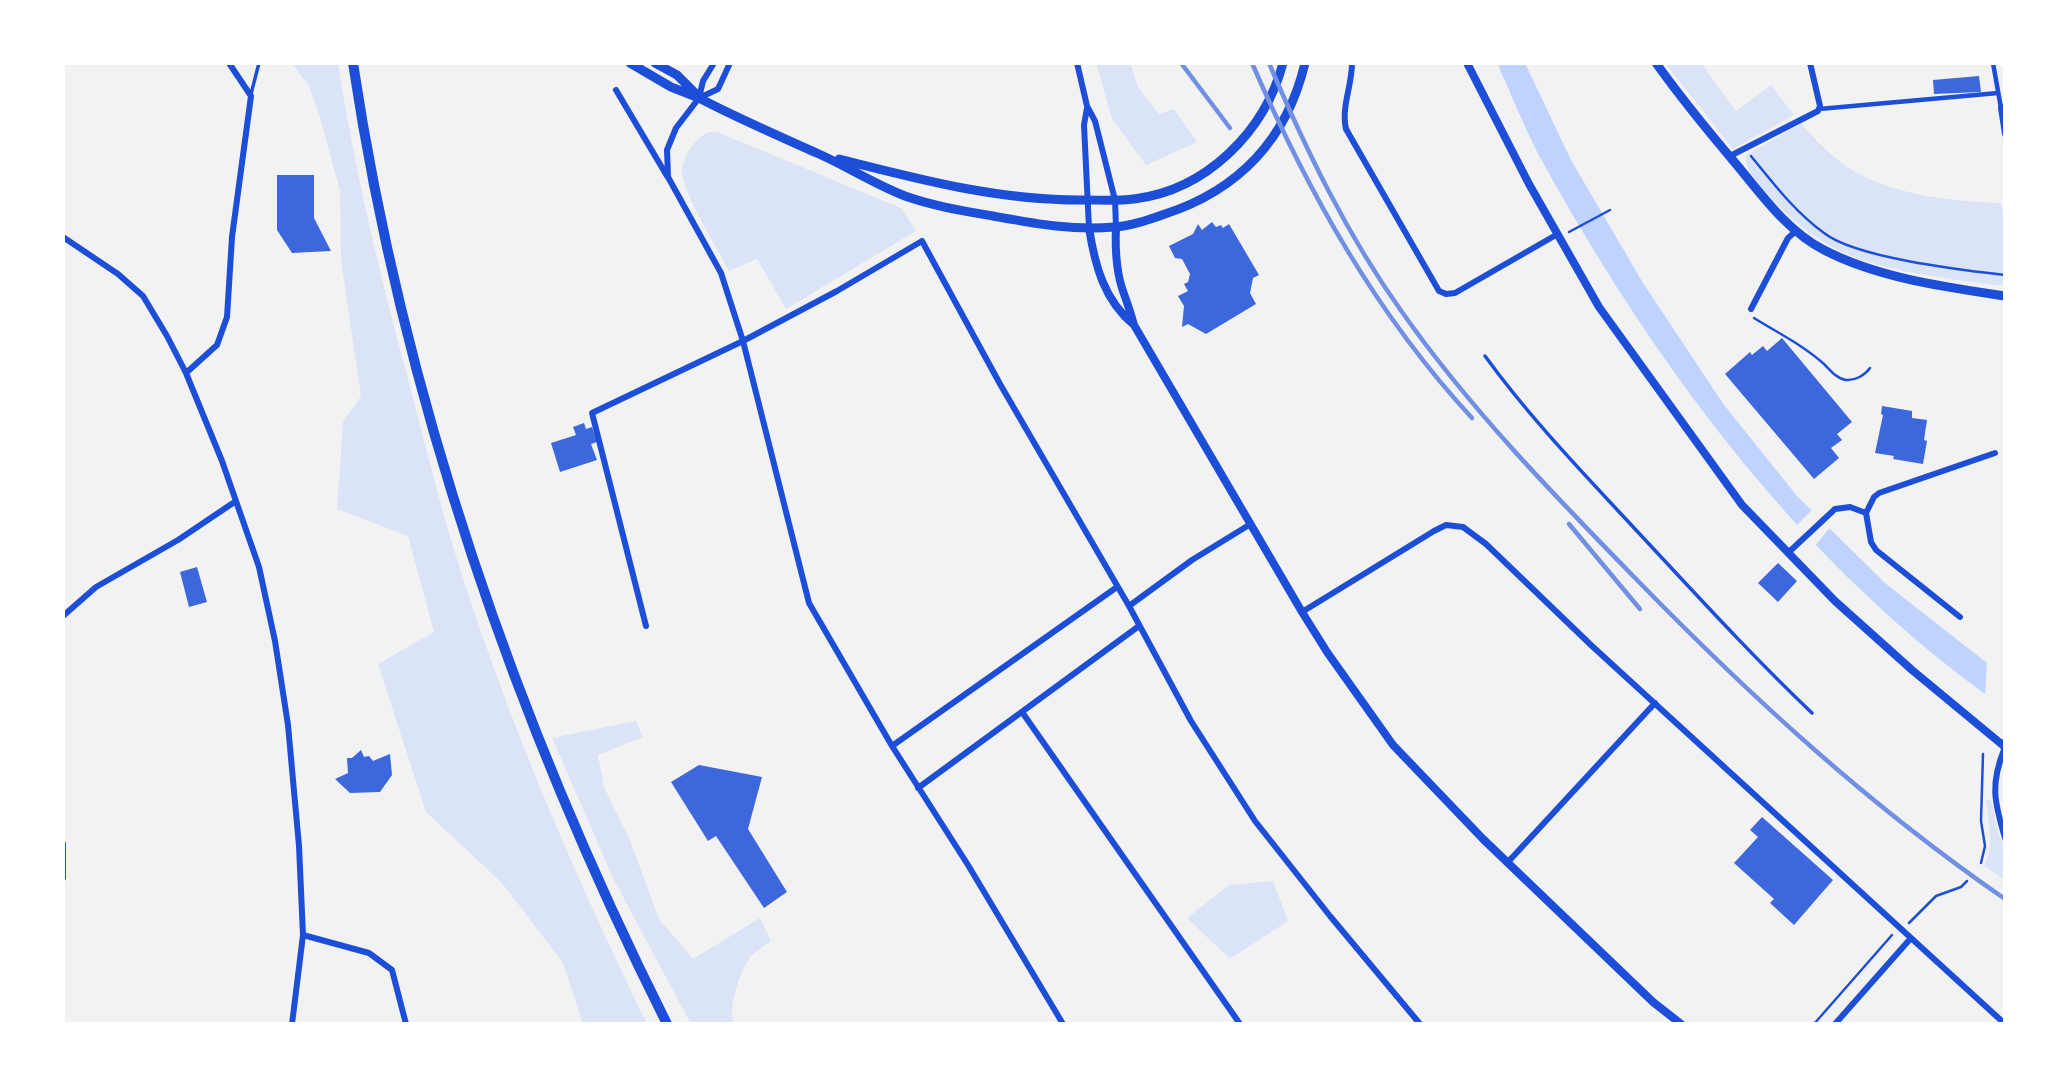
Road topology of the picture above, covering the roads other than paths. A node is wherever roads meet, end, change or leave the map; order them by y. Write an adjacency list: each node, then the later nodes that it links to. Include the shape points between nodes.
1 (229, 63): 18 (street)
2 (260, 63): 18 (lane)
3 (354, 63): 66 (main road, via 407,326 472,552 552,774)
4 (631, 63): 19 (main road)
5 (655, 63): 19 (main road, via 677,75)
6 (714, 63): 19 (street)
7 (730, 63): 19 (street, via 718,89)
8 (1077, 63): 20 (street)
9 (1283, 63): 28 (main road, via 1260,119 1229,154 1169,190)
10 (1305, 63): 29 (main road, via 1288,114 1242,172 1215,193 1181,209)
11 (1352, 63): 32 (street, via 1343,108 1346,130 1439,291 1455,293)
12 (1467, 63): 32 (street)
13 (1656, 63): 25 (main road)
14 (1810, 63): 22 (street)
15 (1993, 63): 17 (street)
16 (616, 90): 26 (street)
17 (1998, 93): 21 (street); 22 (street)
18 (251, 96): 39 (street, via 232,237 227,317 217,345)
19 (699, 98): 24 (main road); 26 (street, via 676,128 667,150)
20 (1087, 106): 27 (street); 28 (street)
21 (2003, 108): 23 (street)
22 (1819, 109): 25 (street)
23 (2005, 134)
24 (820, 155): 27 (main road, via 986,194); 30 (main road, via 905,195 1024,222)
25 (1730, 156): 31 (main road)
26 (668, 177): 37 (street, via 721,273)
27 (1088, 200): 28 (main road); 30 (street)
28 (1115, 200): 29 (street)
29 (1115, 227): 30 (main road); 36 (street, via 1119,273)
30 (1089, 228): 36 (street, via 1098,274 1120,313)
31 (1796, 231): 34 (main road, via 1823,249 1869,268); 35 (street)
32 (1556, 234): 44 (street, via 1599,307 1742,505)
33 (63, 237): 39 (street, via 143,296)
34 (2005, 296)
35 (1751, 309)
36 (1134, 325): 43 (street)
37 (743, 341): 45 (street, via 922,241); 50 (street, via 592,413); 55 (street, via 809,603)
38 (1485, 356): 54 (lane, via 1555,443)
39 (186, 373): 41 (street)
40 (1995, 453): 42 (street, via 1879,493)
41 (236, 501): 48 (street, via 96,587); 62 (street, via 259,568 288,725)
42 (1866, 513): 44 (street, via 1850,507 1835,509); 49 (street, via 1876,550)
43 (1249, 525): 46 (street); 47 (street)
44 (1792, 549): 56 (street, via 1844,609)
45 (1117, 587): 46 (street); 55 (street)
46 (1129, 606): 51 (street)
47 (1302, 612): 52 (street, via 1434,531 1446,525 1463,527); 60 (street, via 1393,745)
48 (63, 616)
49 (1960, 617)
50 (646, 626)
51 (1139, 626): 53 (street); 69 (street, via 1191,721 1255,821)
52 (1655, 703): 60 (street); 63 (street)
53 (1021, 712): 57 (street); 68 (street)
54 (1812, 713)
55 (892, 746): 57 (street)
56 (2005, 747): 58 (street, via 1994,781)
57 (918, 788): 67 (street)
58 (2005, 838)
59 (63, 844): 61 (street)
60 (1508, 862): 70 (street)
61 (63, 878)
62 (303, 935): 64 (street); 65 (street, via 369,953 392,970)
63 (1911, 938): 71 (street); 72 (street)
64 (292, 1024)
65 (406, 1024)
66 (667, 1024)
67 (1063, 1024)
68 (1240, 1024)
69 (1420, 1024)
70 (1681, 1024)
71 (1835, 1024)
72 (2005, 1024)

